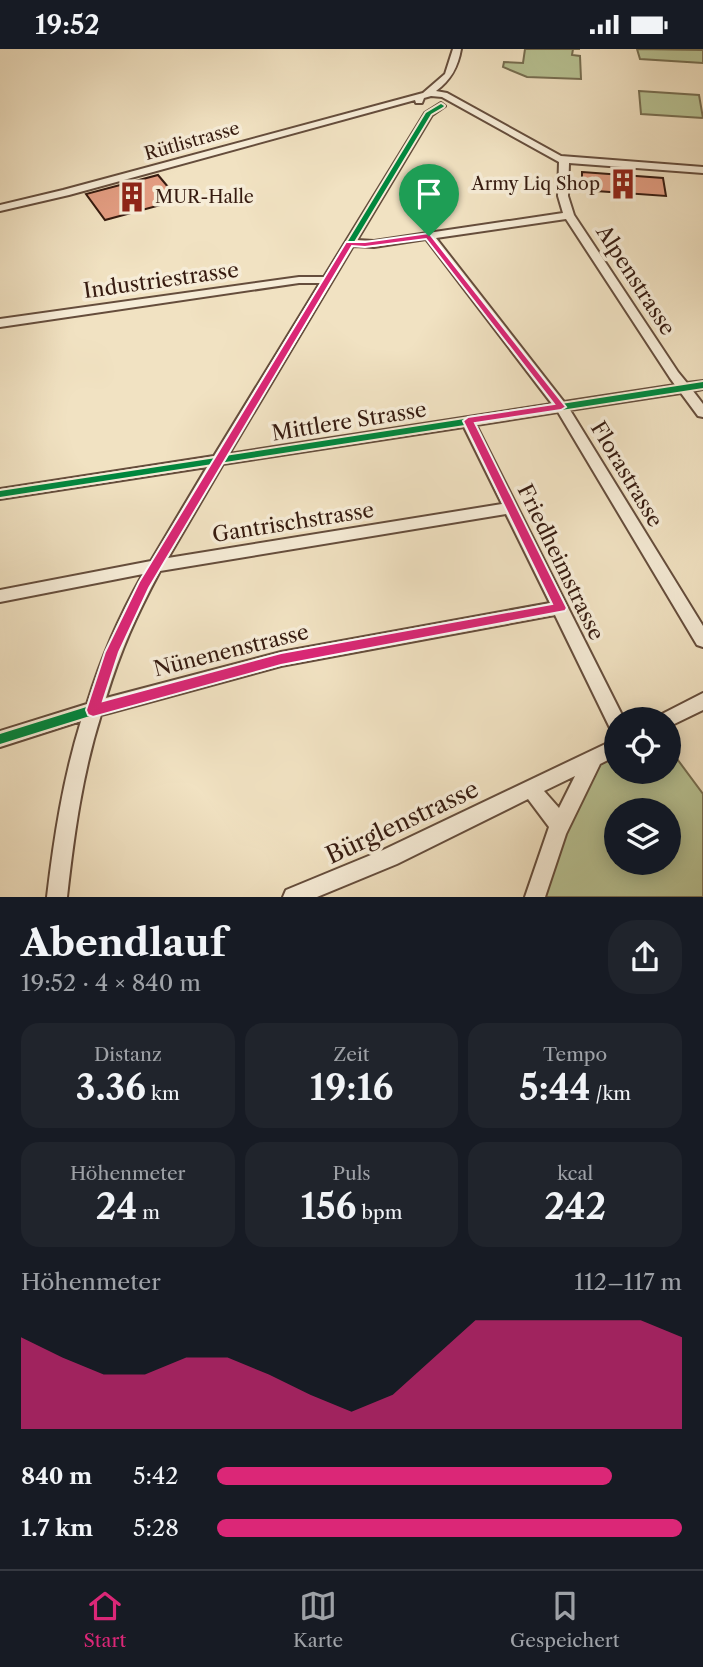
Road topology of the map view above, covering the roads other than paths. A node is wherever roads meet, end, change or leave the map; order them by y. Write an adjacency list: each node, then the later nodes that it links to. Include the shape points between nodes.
1 (457, 49): 2 (street)
2 (446, 82): 3 (street); 4 (street)
3 (424, 102): 4 (street); 4 (street, Rütlistrasse); 7 (street, Rütlistrasse, via 393,102); 10 (street)
4 (445, 102): 5 (street, Rütlistrasse)
5 (565, 160): 6 (street); 8 (street, Alpenstrasse, via 563,196)
6 (703, 170)
7 (0, 208)
8 (569, 215): 9 (street); 14 (street, Alpenstrasse)
9 (429, 236): 10 (street); 15 (street, Florastrasse)
10 (349, 243): 11 (street)
11 (327, 281): 12 (street, Industriestrasse, via 299,280); 18 (street)
12 (0, 323)
13 (703, 385): 14 (street, Mittlere Strasse)
14 (684, 388): 15 (street, Mittlere Strasse); 16 (street, Alpenstrasse)
15 (561, 407): 17 (street, Mittlere Strasse); 24 (street, Florastrasse)
16 (703, 413)
17 (468, 421): 18 (street, Mittlere Strasse); 20 (street, Friedheimstrasse)
18 (219, 459): 19 (street, Mittlere Strasse); 21 (street)
19 (0, 494)
20 (510, 508): 21 (street, Gantrischstrasse); 23 (street, Friedheimstrasse)
21 (157, 566): 22 (street, Gantrischstrasse); 27 (street, via 112,652)
22 (0, 596)
23 (560, 608): 26 (street, Friedheimstrasse); 27 (street, Nünenenstrasse, via 281,659)
24 (703, 641)
25 (703, 701): 28 (street)
26 (608, 707)
27 (93, 710): 29 (street, Nünenenstrasse); 34 (street, via 72,787)
28 (681, 712)
29 (0, 739)
30 (604, 754): 31 (street, Bürglenstrasse)
31 (593, 760): 32 (street, Bürglenstrasse); 33 (street)
32 (531, 789): 33 (street); 35 (street, Bürglenstrasse, via 390,857)
33 (560, 825): 36 (street)
34 (57, 897)
35 (293, 897)
36 (535, 897)

